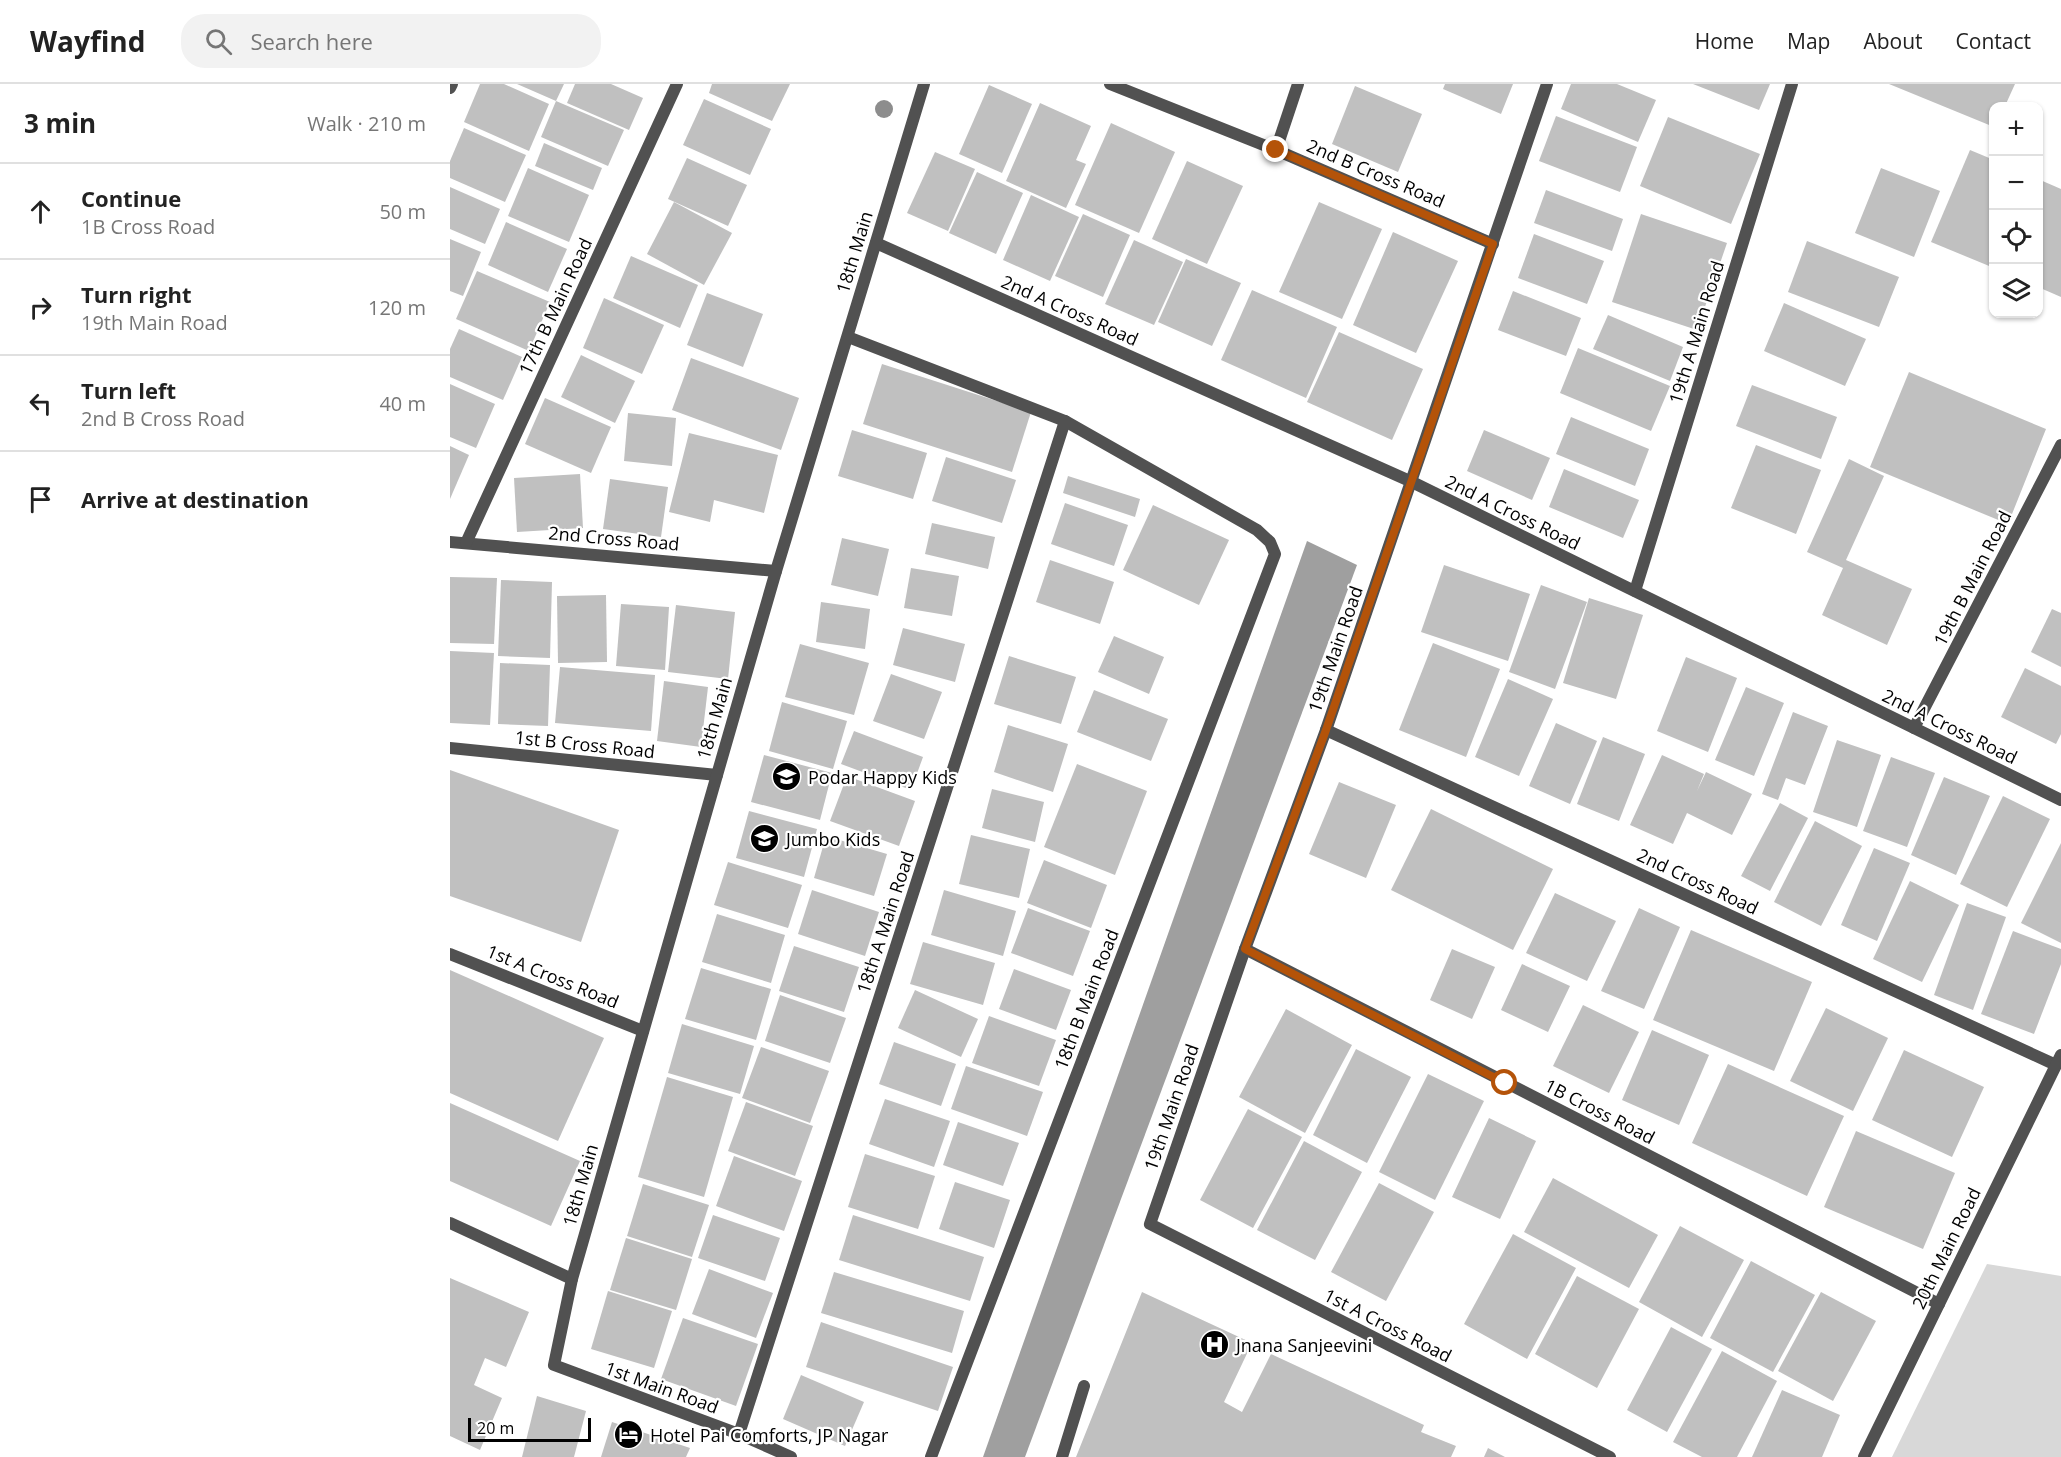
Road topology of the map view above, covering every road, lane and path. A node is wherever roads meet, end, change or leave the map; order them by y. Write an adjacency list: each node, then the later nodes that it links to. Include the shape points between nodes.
1 (677, 84): 16 (street, 17th B Main Road)
2 (924, 84): 9 (street, 18th Main)
3 (1110, 84): 7 (street, 2nd B Cross Road)
4 (1299, 84): 8 (street)
5 (1547, 84): 10 (street, 19th Main Road)
6 (1792, 84): 18 (street, 19th A Main Road)
7 (1128, 88): 8 (street, 2nd B Cross Road)
8 (1276, 150): 10 (street, 2nd B Cross Road)
9 (876, 243): 11 (street, 18th Main); 14 (street, 2nd A Cross Road)
10 (1493, 244): 14 (street, 19th Main Road)
11 (848, 337): 12 (street); 17 (street, 18th Main)
12 (1065, 421): 34 (street, 18th A Main Road); 36 (street, 18th B Main Road, via 1257,530 1270,542 1275,554)
13 (2061, 445): 19 (street, 19th B Main Road)
14 (1412, 482): 18 (street, 2nd A Cross Road); 20 (street, 19th Main Road)
15 (450, 542): 16 (street, 2nd Cross Road)
16 (466, 543): 17 (street, 2nd Cross Road)
17 (776, 571): 22 (street, 18th Main)
18 (1635, 591): 19 (street, 2nd A Cross Road)
19 (1914, 728): 23 (street, 2nd A Cross Road)
20 (1326, 730): 24 (street, 19th Main Road); 27 (street, 2nd Cross Road)
21 (450, 748): 22 (street, 1st B Cross Road)
22 (717, 775): 26 (street, 18th Main)
23 (2061, 800)
24 (1245, 949): 29 (street, 19th Main Road); 31 (street, 1B Cross Road)
25 (450, 954): 26 (street, 1st A Cross Road)
26 (643, 1031): 30 (street, 18th Main)
27 (2058, 1060): 31 (street, 20th Main Road)
28 (450, 1223): 30 (street)
29 (1150, 1224): 38 (street, 1st A Cross Road)
30 (572, 1280): 32 (street, 18th Main)
31 (1939, 1305): 39 (street, 20th Main Road)
32 (554, 1365): 34 (street, 1st Main Road)
33 (1084, 1386): 37 (street)
34 (739, 1434): 35 (street, 1st Main Road)
35 (791, 1457)
36 (931, 1457)
37 (1062, 1457)
38 (1610, 1457)
39 (1864, 1457)

